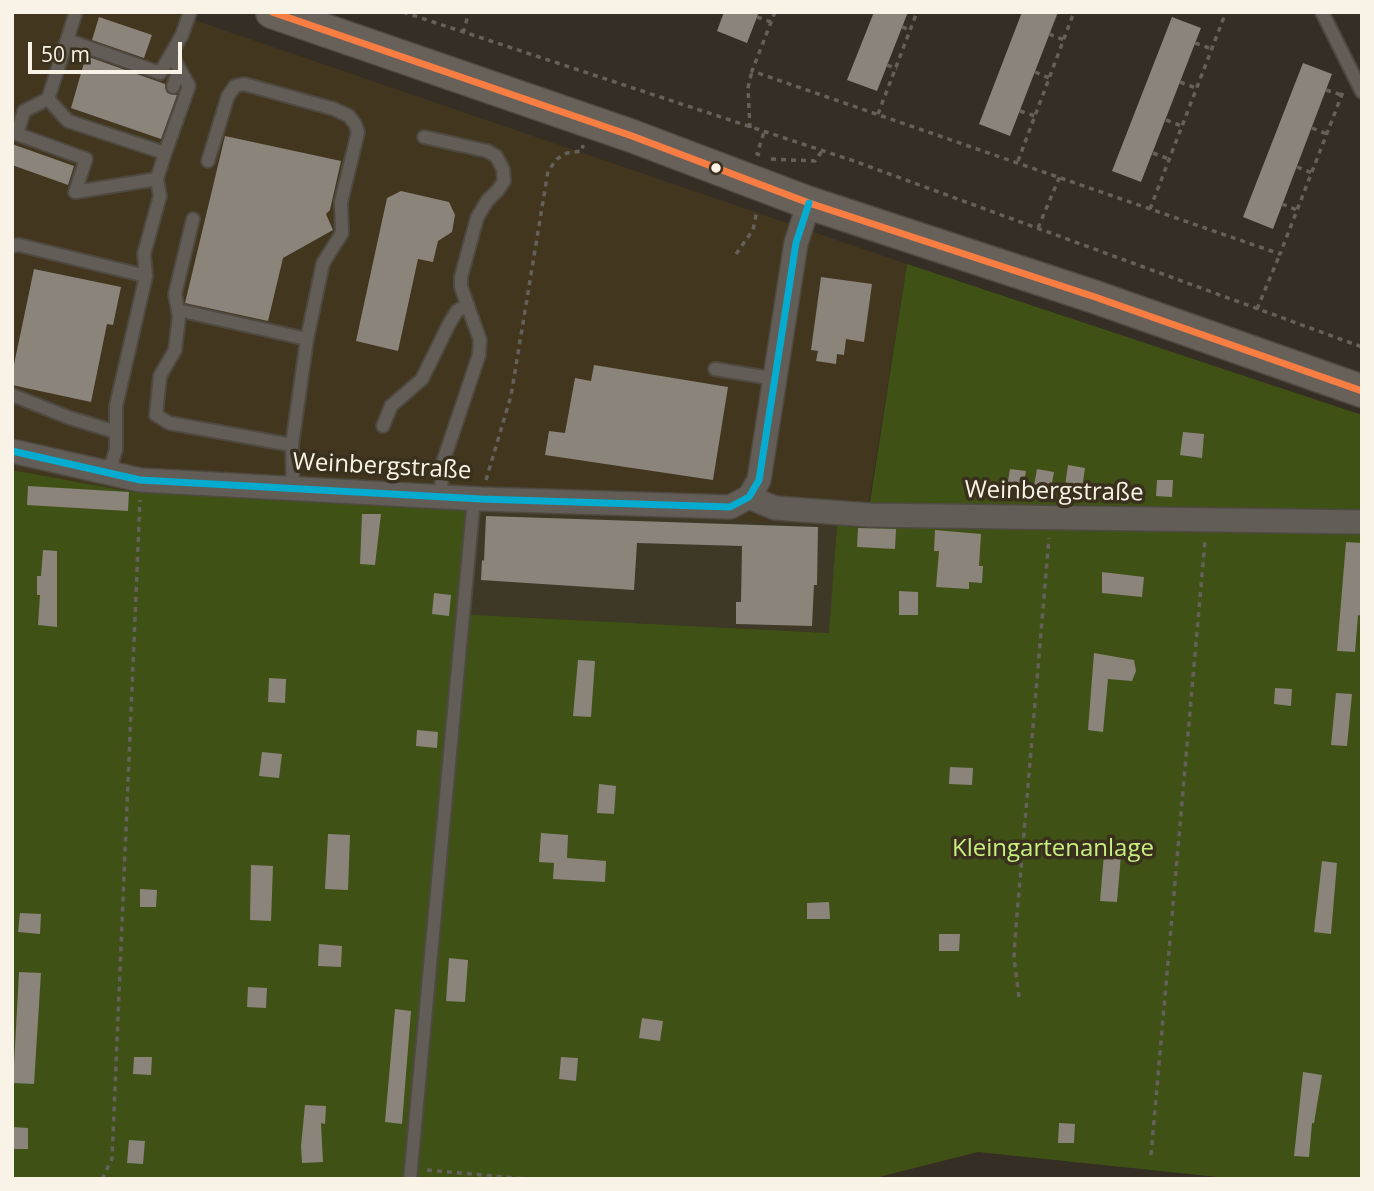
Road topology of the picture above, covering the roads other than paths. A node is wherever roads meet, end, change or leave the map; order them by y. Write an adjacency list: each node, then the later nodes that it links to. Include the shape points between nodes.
1 (76, 12): 5 (lane)
2 (190, 12): 6 (lane)
3 (272, 12): 15 (main road)
4 (1322, 12): 9 (lane)
5 (67, 40): 6 (lane, via 160,73); 10 (lane)
6 (171, 54): 7 (lane)
7 (179, 69): 8 (lane); 12 (lane, via 189,86)
8 (173, 87)
9 (1362, 92)
10 (48, 99): 12 (lane, via 68,121 153,142); 14 (lane, via 24,111 17,134 86,159 75,192)
11 (424, 137): 19 (lane, via 487,151 503,169 504,181 477,218 464,265 461,287)
12 (165, 153): 14 (lane)
13 (208, 161): 21 (lane, via 235,86 244,84 334,109 355,124 358,132 341,202 342,233 323,263)
14 (157, 179): 18 (lane, via 160,196 144,254)
15 (809, 203): 23 (street, via 796,243); 24 (main road)
16 (192, 219): 20 (lane, via 176,293)
17 (12, 246): 18 (lane)
18 (146, 276): 27 (lane, via 116,406)
19 (467, 305): 26 (lane, via 449,324 422,379 391,406); 32 (lane, via 480,340 479,355 442,465)
20 (178, 310): 21 (lane); 28 (lane, via 175,349 160,376 156,415 169,423)
21 (307, 339): 28 (lane)
22 (715, 369): 23 (lane)
23 (776, 379): 33 (street, via 759,480)
24 (1362, 391)
25 (12, 395): 27 (lane)
26 (383, 426)
27 (116, 432): 30 (lane)
28 (292, 445): 31 (lane)
29 (12, 451): 30 (street, Weinbergstraße)
30 (109, 473): 31 (street, Weinbergstraße, via 140,480)
31 (293, 488): 32 (street, Weinbergstraße)
32 (440, 496): 34 (street, Weinbergstraße)
33 (749, 497): 34 (street, Weinbergstraße, via 719,508); 35 (street, Weinbergstraße, via 775,508 869,515)
34 (478, 498): 36 (lane)
35 (1362, 522)
36 (410, 1174)

